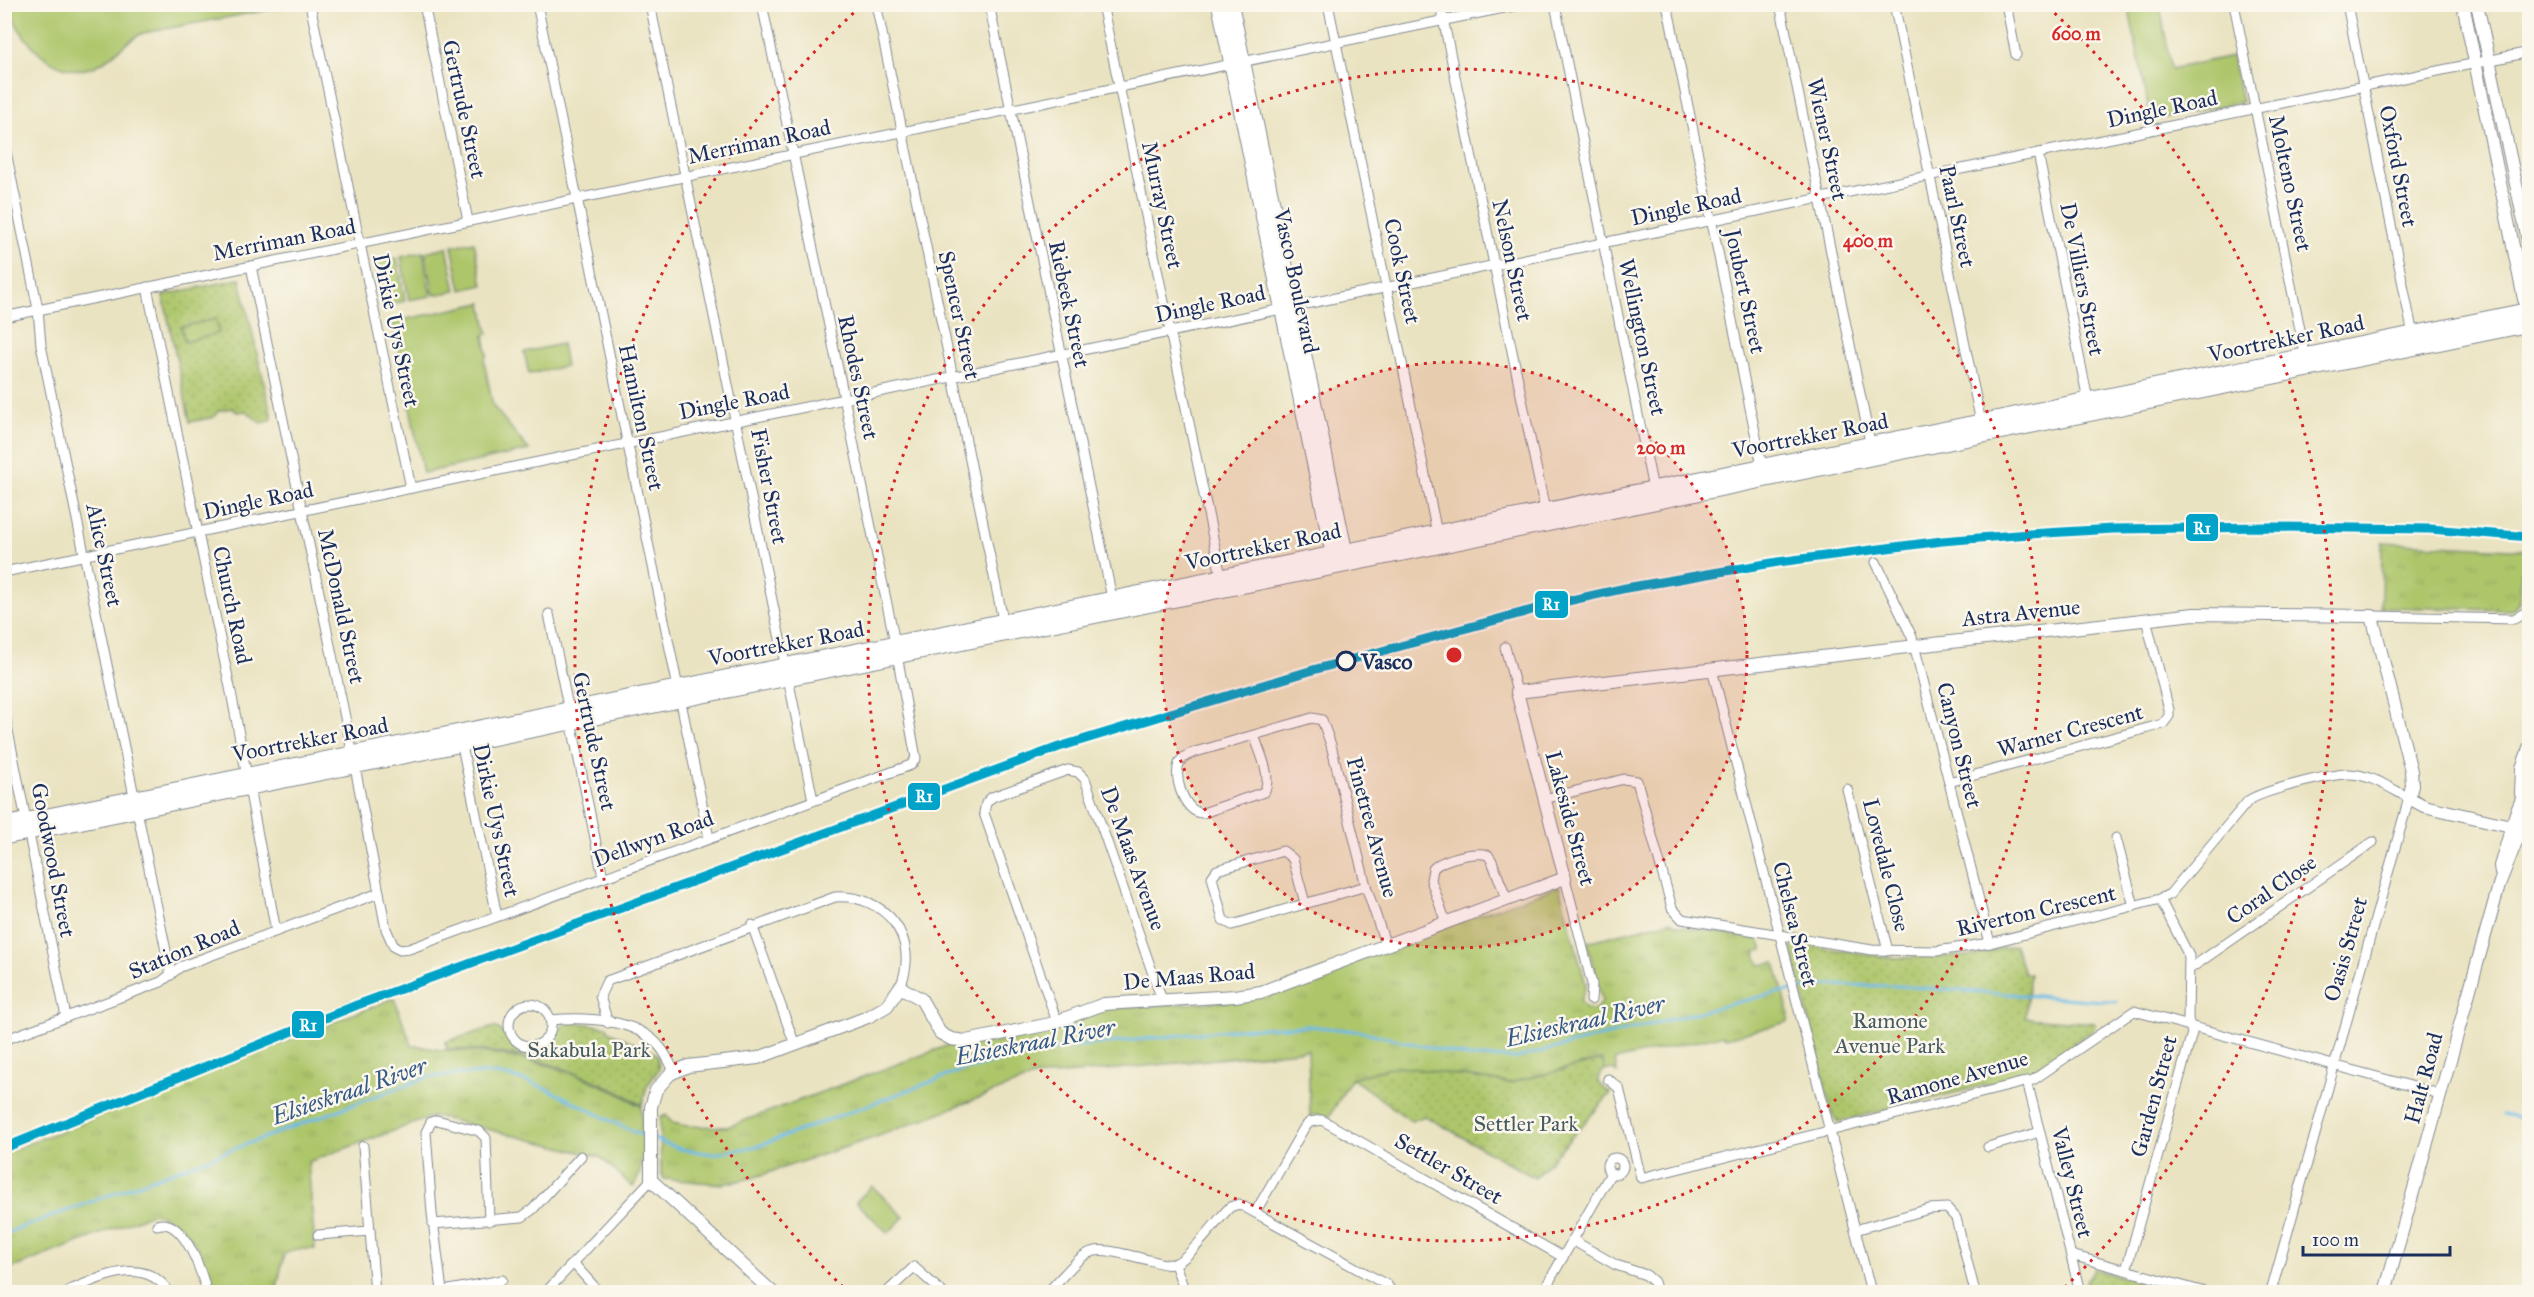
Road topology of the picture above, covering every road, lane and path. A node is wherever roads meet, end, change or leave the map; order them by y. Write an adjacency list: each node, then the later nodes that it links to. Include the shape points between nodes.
1 (310, 4): 45 (street, Dirkie Uys Street)
2 (424, 4): 42 (street, Gertrude Street)
3 (537, 4): 41 (street, Hamilton Street)
4 (650, 4): 38 (street, Fisher Street)
5 (762, 4): 37 (street, Rhodes Street)
6 (876, 4): 34 (street, Spencer Street)
7 (989, 4): 33 (street, Riebeek Street)
8 (1102, 4): 30 (street, Murray Street)
9 (1219, 4): 28 (main road, Vasco Boulevard)
10 (1231, 4): 28 (main road, Vasco Boulevard)
11 (1328, 4): 24 (street, Cook Street)
12 (1440, 4): 23 (street, Nelson Street)
13 (1523, 4): 23 (street, Merriman Road)
14 (1555, 4): 44 (street, Wellington Street)
15 (1667, 4): 43 (street, Joubert Street)
16 (1780, 4): 40 (street, Wiener Street)
17 (1894, 4): 39 (street, Paarl Street)
18 (2006, 4): 26 (street)
19 (2234, 4): 32 (street, Molteno Street)
20 (2347, 4): 31 (street, Oxford Street)
21 (2463, 4): 29 (street)
22 (2477, 4): 27 (street)
23 (1444, 21): 24 (street, Merriman Road); 47 (street, Nelson Street)
24 (1336, 42): 28 (street, Merriman Road); 50 (street, Cook Street)
25 (2529, 52): 27 (street, Dingle Road)
26 (2016, 55)
27 (2488, 60): 29 (street, Dingle Road); 46 (street)
28 (1237, 62): 30 (street, Merriman Road); 51 (main road, Vasco Boulevard)
29 (2475, 64): 31 (street, Dingle Road); 53 (street)
30 (1119, 86): 33 (street, Merriman Road); 55 (street, Murray Street)
31 (2363, 86): 32 (street, Dingle Road); 56 (street, Oxford Street)
32 (2256, 108): 36 (street, Dingle Road); 58 (street, Molteno Street)
33 (1010, 109): 34 (street, Merriman Road); 57 (street, Riebeek Street)
34 (902, 131): 37 (street, Merriman Road); 59 (street, Spencer Street)
35 (4, 142): 52 (street, Alice Street)
36 (2038, 153): 39 (street, Dingle Road); 61 (street, De Villiers Street)
37 (793, 154): 38 (street, Merriman Road); 60 (street, Rhodes Street)
38 (685, 176): 41 (street, Merriman Road); 62 (street, Fisher Street)
39 (1929, 176): 40 (street, Dingle Road); 63 (street, Paarl Street)
40 (1821, 198): 43 (street, Dingle Road); 65 (street, Wiener Street)
41 (576, 199): 42 (street, Merriman Road); 64 (street, Hamilton Street)
42 (468, 221): 45 (street, Merriman Road)
43 (1712, 221): 44 (street, Dingle Road); 66 (street, Joubert Street)
44 (1603, 243): 47 (street, Dingle Road); 68 (street, Wellington Street)
45 (359, 244): 48 (street, Merriman Road); 67 (street, Dirkie Uys Street)
46 (2529, 249)
47 (1494, 265): 50 (street, Dingle Road); 70 (street, Nelson Street)
48 (251, 266): 49 (street, Merriman Road); 69 (street, McDonald Street)
49 (147, 287): 52 (street, Merriman Road); 71 (street, Church Road)
50 (1387, 287): 51 (street, Dingle Road); 72 (street, Cook Street)
51 (1288, 307): 55 (street, Dingle Road); 74 (main road, Vasco Boulevard)
52 (38, 309): 54 (street, Merriman Road); 73 (street, Alice Street, via 41,345)
53 (2529, 315): 56 (main road, Voortrekker Road); 58 (main road, Voortrekker Road)
54 (4, 317)
55 (1169, 332): 57 (street, Dingle Road); 77 (street, Murray Street)
56 (2414, 335): 58 (main road, Voortrekker Road)
57 (1060, 354): 59 (street, Dingle Road); 78 (street, Riebeek Street)
58 (2308, 363): 61 (main road, Voortrekker Road)
59 (953, 375): 60 (street, Dingle Road); 83 (street, Spencer Street)
60 (844, 398): 62 (street, Dingle Road); 86 (street, Rhodes Street)
61 (2089, 407): 63 (main road, Voortrekker Road)
62 (736, 421): 64 (street, Dingle Road); 88 (street, Fisher Street)
63 (1982, 429): 65 (main road, Voortrekker Road)
64 (627, 442): 67 (street, Dingle Road); 90 (street, Hamilton Street)
65 (1872, 452): 66 (main road, Voortrekker Road)
66 (1764, 473): 68 (main road, Voortrekker Road)
67 (411, 488): 69 (street, Dingle Road)
68 (1655, 496): 70 (main road, Voortrekker Road)
69 (301, 511): 71 (street, Dingle Road); 97 (street, McDonald Street)
70 (1547, 518): 72 (main road, Voortrekker Road)
71 (198, 532): 73 (street, Dingle Road); 99 (street, Church Road)
72 (1438, 540): 74 (main road, Voortrekker Road)
73 (86, 556): 76 (street, Dingle Road); 106 (street, Alice Street)
74 (1341, 560): 77 (main road, Voortrekker Road)
75 (1876, 562): 84 (street, Canyon Street)
76 (4, 572)
77 (1223, 584): 78 (main road, Voortrekker Road)
78 (1114, 605): 83 (main road, Voortrekker Road)
79 (2529, 610): 81 (street, Astra Avenue, via 2514,619)
80 (549, 614): 92 (street, Gertrude Street)
81 (2372, 615): 82 (street, Astra Avenue, via 2230,612); 102 (street, Oasis Street, via 2411,771)
82 (2146, 619): 84 (street, Astra Avenue); 100 (street, Warner Crescent, via 2169,710 2163,724)
83 (1005, 627): 86 (main road, Voortrekker Road)
84 (1915, 645): 87 (street, Astra Avenue); 100 (street, Canyon Street)
85 (1505, 647): 89 (street, Lakeside Street)
86 (896, 649): 88 (main road, Voortrekker Road); 96 (street, Rhodes Street)
87 (1712, 669): 89 (street, Astra Avenue); 127 (street, Chelsea Street)
88 (788, 671): 90 (main road, Voortrekker Road); 104 (street, Fisher Street)
89 (1516, 692): 103 (street, Lakeside Street)
90 (680, 694): 92 (main road, Voortrekker Road); 111 (street, Hamilton Street)
91 (4, 711): 108 (street, Goodwood Street)
92 (571, 716): 94 (main road, Voortrekker Road); 115 (street, Gertrude Street)
93 (1254, 735): 93 (street, via 1268,782 1264,792 1203,813 1189,809 1177,775 1181,759); 117 (street, Pinetree Avenue, via 1312,718 1322,720)
94 (461, 739): 97 (main road, Voortrekker Road); 123 (street, Dirkie Uys Street)
95 (2529, 746): 105 (street, via 2521,774)
96 (916, 758): 104 (street, Dellwyn Road, via 911,765)
97 (354, 760): 99 (main road, Voortrekker Road); 118 (street, McDonald Street)
98 (2529, 780): 105 (street, Halt Road)
99 (247, 781): 106 (main road, Voortrekker Road); 126 (street, Church Road)
100 (1949, 782): 128 (street, Canyon Street)
101 (1847, 789): 131 (street, Lovedale Close)
102 (2409, 798): 109 (street, via 2424,806); 119 (street, Riverton Crescent, via 2370,778 2348,774 2259,794 2248,801 2170,894); 144 (street, Oasis Street)
103 (1544, 799): 116 (street, Lakeside Street); 127 (street, Riverton Crescent, via 1624,779 1634,780 1642,790 1676,915 1688,921)
104 (813, 800): 111 (street, Dellwyn Road)
105 (2525, 803): 109 (street, Halt Road); 114 (street, Halt Road, via 2508,868)
106 (137, 804): 108 (main road, Voortrekker Road); 133 (street, Alice Street)
107 (4, 825): 108 (main road, Voortrekker Road)
108 (28, 826): 110 (main road, Voortrekker Road); 137 (street, Goodwood Street)
109 (2511, 826): 114 (street, Halt Road, via 2500,866)
110 (4, 837)
111 (709, 838): 115 (street, Dellwyn Road)
112 (2116, 838): 122 (street)
113 (2373, 842): 132 (street, Coral Close)
114 (2502, 876): 148 (street, Halt Road)
115 (603, 877): 123 (street, Dellwyn Road)
116 (1565, 878): 120 (street, De Maas Road); 136 (street, Lakeside Street, via 1592,984)
117 (1366, 886): 121 (street); 129 (street, Pinetree Avenue)
118 (379, 893): 126 (street, Station Road); 130 (street, McDonald Street, via 390,940)
119 (2160, 899): 122 (street, Riverton Crescent); 132 (street, Garden Street, via 2186,948)
120 (1507, 900): 124 (street, De Maas Road); 124 (street, via 1488,855 1477,854 1440,864 1433,869 1431,880)
121 (1305, 903): 121 (street, via 1229,924 1220,913 1212,877 1217,870 1283,851 1293,859)
122 (2134, 906): 128 (street, Riverton Crescent)
123 (497, 916): 130 (street, Dellwyn Road)
124 (1446, 923): 129 (street, De Maas Road)
125 (752, 925): 134 (street, via 835,897 860,898 886,912 901,930 907,960); 140 (street, via 607,981 600,996); 143 (street)
126 (276, 931): 133 (street, Station Road, via 180,967)
127 (1779, 934): 131 (street, Riverton Crescent); 149 (street, Chelsea Street)
128 (1990, 944): 131 (street, Riverton Crescent, via 1937,951)
129 (1386, 946): 135 (street, De Maas Road, via 1261,992)
130 (400, 951)
131 (1888, 951)
132 (2191, 968): 141 (street, Garden Street)
133 (171, 975): 137 (street, Station Road)
134 (900, 987): 139 (street, De Maas Road, via 921,999 940,1033 955,1040); 143 (street, via 878,1012)
135 (1162, 1000): 139 (street, De Maas Road, via 1104,1004); 139 (street, De Maas Avenue, via 1085,779 1068,770 992,797 984,813)
136 (1591, 1000)
137 (66, 1017): 142 (street, Station Road)
138 (550, 1020): 138 (street, via 547,1036 534,1045 519,1043 509,1030 511,1015 528,1004 540,1006); 140 (street, via 576,1018)
139 (1057, 1022)
140 (608, 1023): 145 (street, via 649,1038 661,1048)
141 (2190, 1025): 144 (street, Ramone Avenue); 147 (street, Ramone Avenue, via 2130,1012); 168 (street, Garden Street, via 2192,1033)
142 (4, 1040)
143 (795, 1045): 145 (street, via 754,1059)
144 (2333, 1065): 148 (street, Ramone Avenue); 189 (street, Oasis Street)
145 (674, 1071): 155 (street, via 656,1090 651,1112)
146 (1608, 1079): 149 (street, Ramone Avenue, via 1619,1088 1641,1178)
147 (2027, 1081): 149 (street, Ramone Avenue); 150 (street, Valley Street)
148 (2440, 1094): 190 (street, Halt Road)
149 (1830, 1131): 160 (street, Chelsea Street)
150 (2040, 1132): 152 (street); 164 (street, Valley Street)
151 (363, 1146): 161 (street)
152 (1988, 1147)
153 (580, 1156): 157 (street, via 528,1214)
154 (1611, 1173): 163 (street)
155 (651, 1180): 166 (street); 177 (street)
156 (1256, 1211): 165 (street, Settler Street, via 1304,1128 1322,1119); 167 (street, via 1242,1205 1230,1207); 182 (street, via 1387,1285)
157 (489, 1221): 158 (street); 158 (street, via 486,1138 478,1131 437,1120 426,1128)
158 (433, 1224): 171 (street)
159 (157, 1225): 173 (street, via 171,1226 186,1242 199,1263)
160 (1855, 1230): 185 (street, Chelsea Street); 186 (street, via 1947,1208 1956,1218)
161 (370, 1231): 162 (street); 174 (street)
162 (318, 1235)
163 (1572, 1240): 165 (street); 184 (street, via 1616,1265 1647,1275)
164 (2071, 1255): 168 (street); 187 (street, Valley Street)
165 (1563, 1257): 183 (street)
166 (573, 1264): 175 (street); 176 (street)
167 (1175, 1264): 180 (street, via 1104,1249 1091,1250); 181 (street)
168 (2126, 1270): 188 (street)
169 (502, 1280): 171 (street)
170 (70, 1290): 172 (street, via 129,1271 148,1275)
171 (439, 1292)
172 (170, 1293)
173 (206, 1293)
174 (375, 1293)
175 (546, 1293)
176 (599, 1293)
177 (772, 1293)
178 (887, 1293): 179 (street, via 911,1268 916,1268)
179 (942, 1293)
180 (1048, 1293)
181 (1185, 1293)
182 (1392, 1293)
183 (1543, 1293)
184 (1657, 1293)
185 (1871, 1293)
186 (1975, 1293)
187 (2080, 1293)
188 (2205, 1293)
189 (2271, 1293)
190 (2385, 1293)

